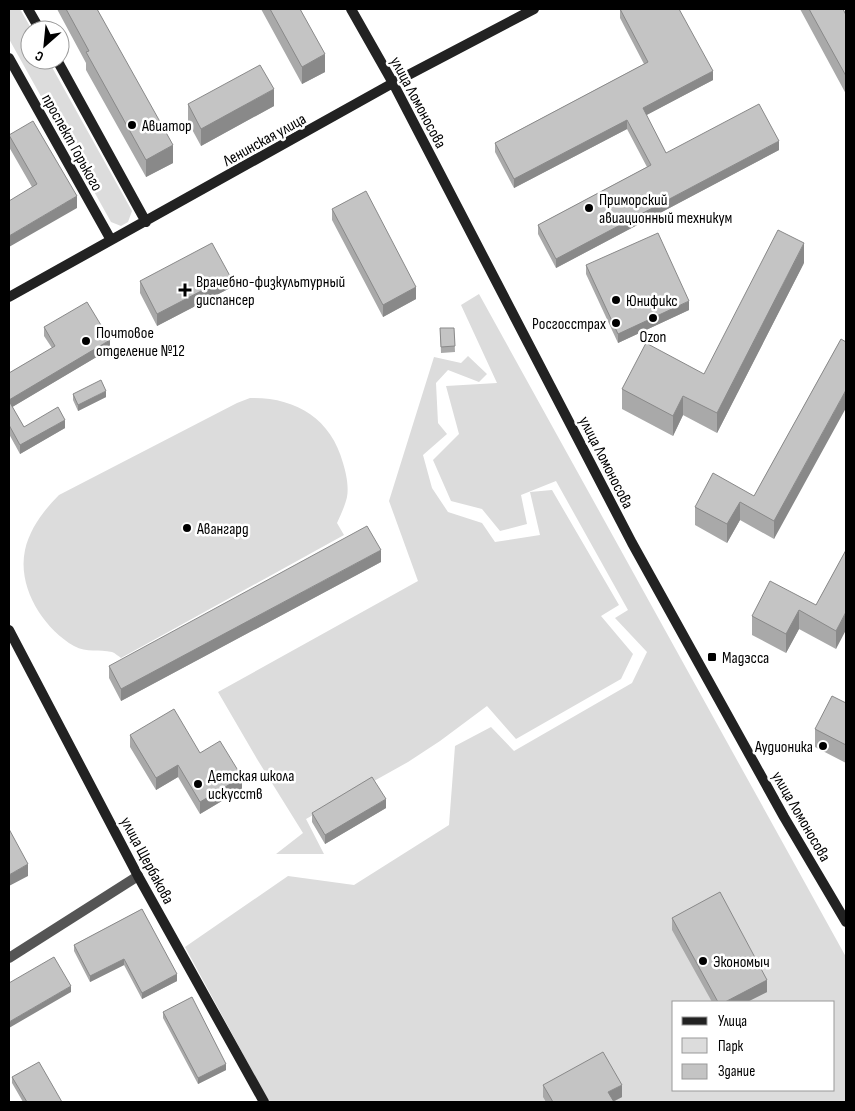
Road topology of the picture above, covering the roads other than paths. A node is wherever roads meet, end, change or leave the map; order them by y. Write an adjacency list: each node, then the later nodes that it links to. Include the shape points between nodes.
1 (28, 9): 4 (main road)
2 (351, 9): 7 (main road, улица Ломоносова)
3 (534, 9): 7 (main road, Ленинская улица)
4 (34, 20)
5 (9, 58): 9 (main road, проспект Горького)
6 (62, 70): 8 (main road, проспект Горького)
7 (393, 83): 8 (main road, Ленинская улица); 13 (main road, улица Ломоносова, via 632,543)
8 (146, 222): 9 (main road, Ленинская улица)
9 (111, 240): 10 (main road, Ленинская улица)
10 (9, 297)
11 (9, 630): 12 (main road, улица Щербакова)
12 (138, 876): 14 (street); 15 (main road, улица Щербакова)
13 (846, 922)
14 (9, 958)
15 (264, 1102)

